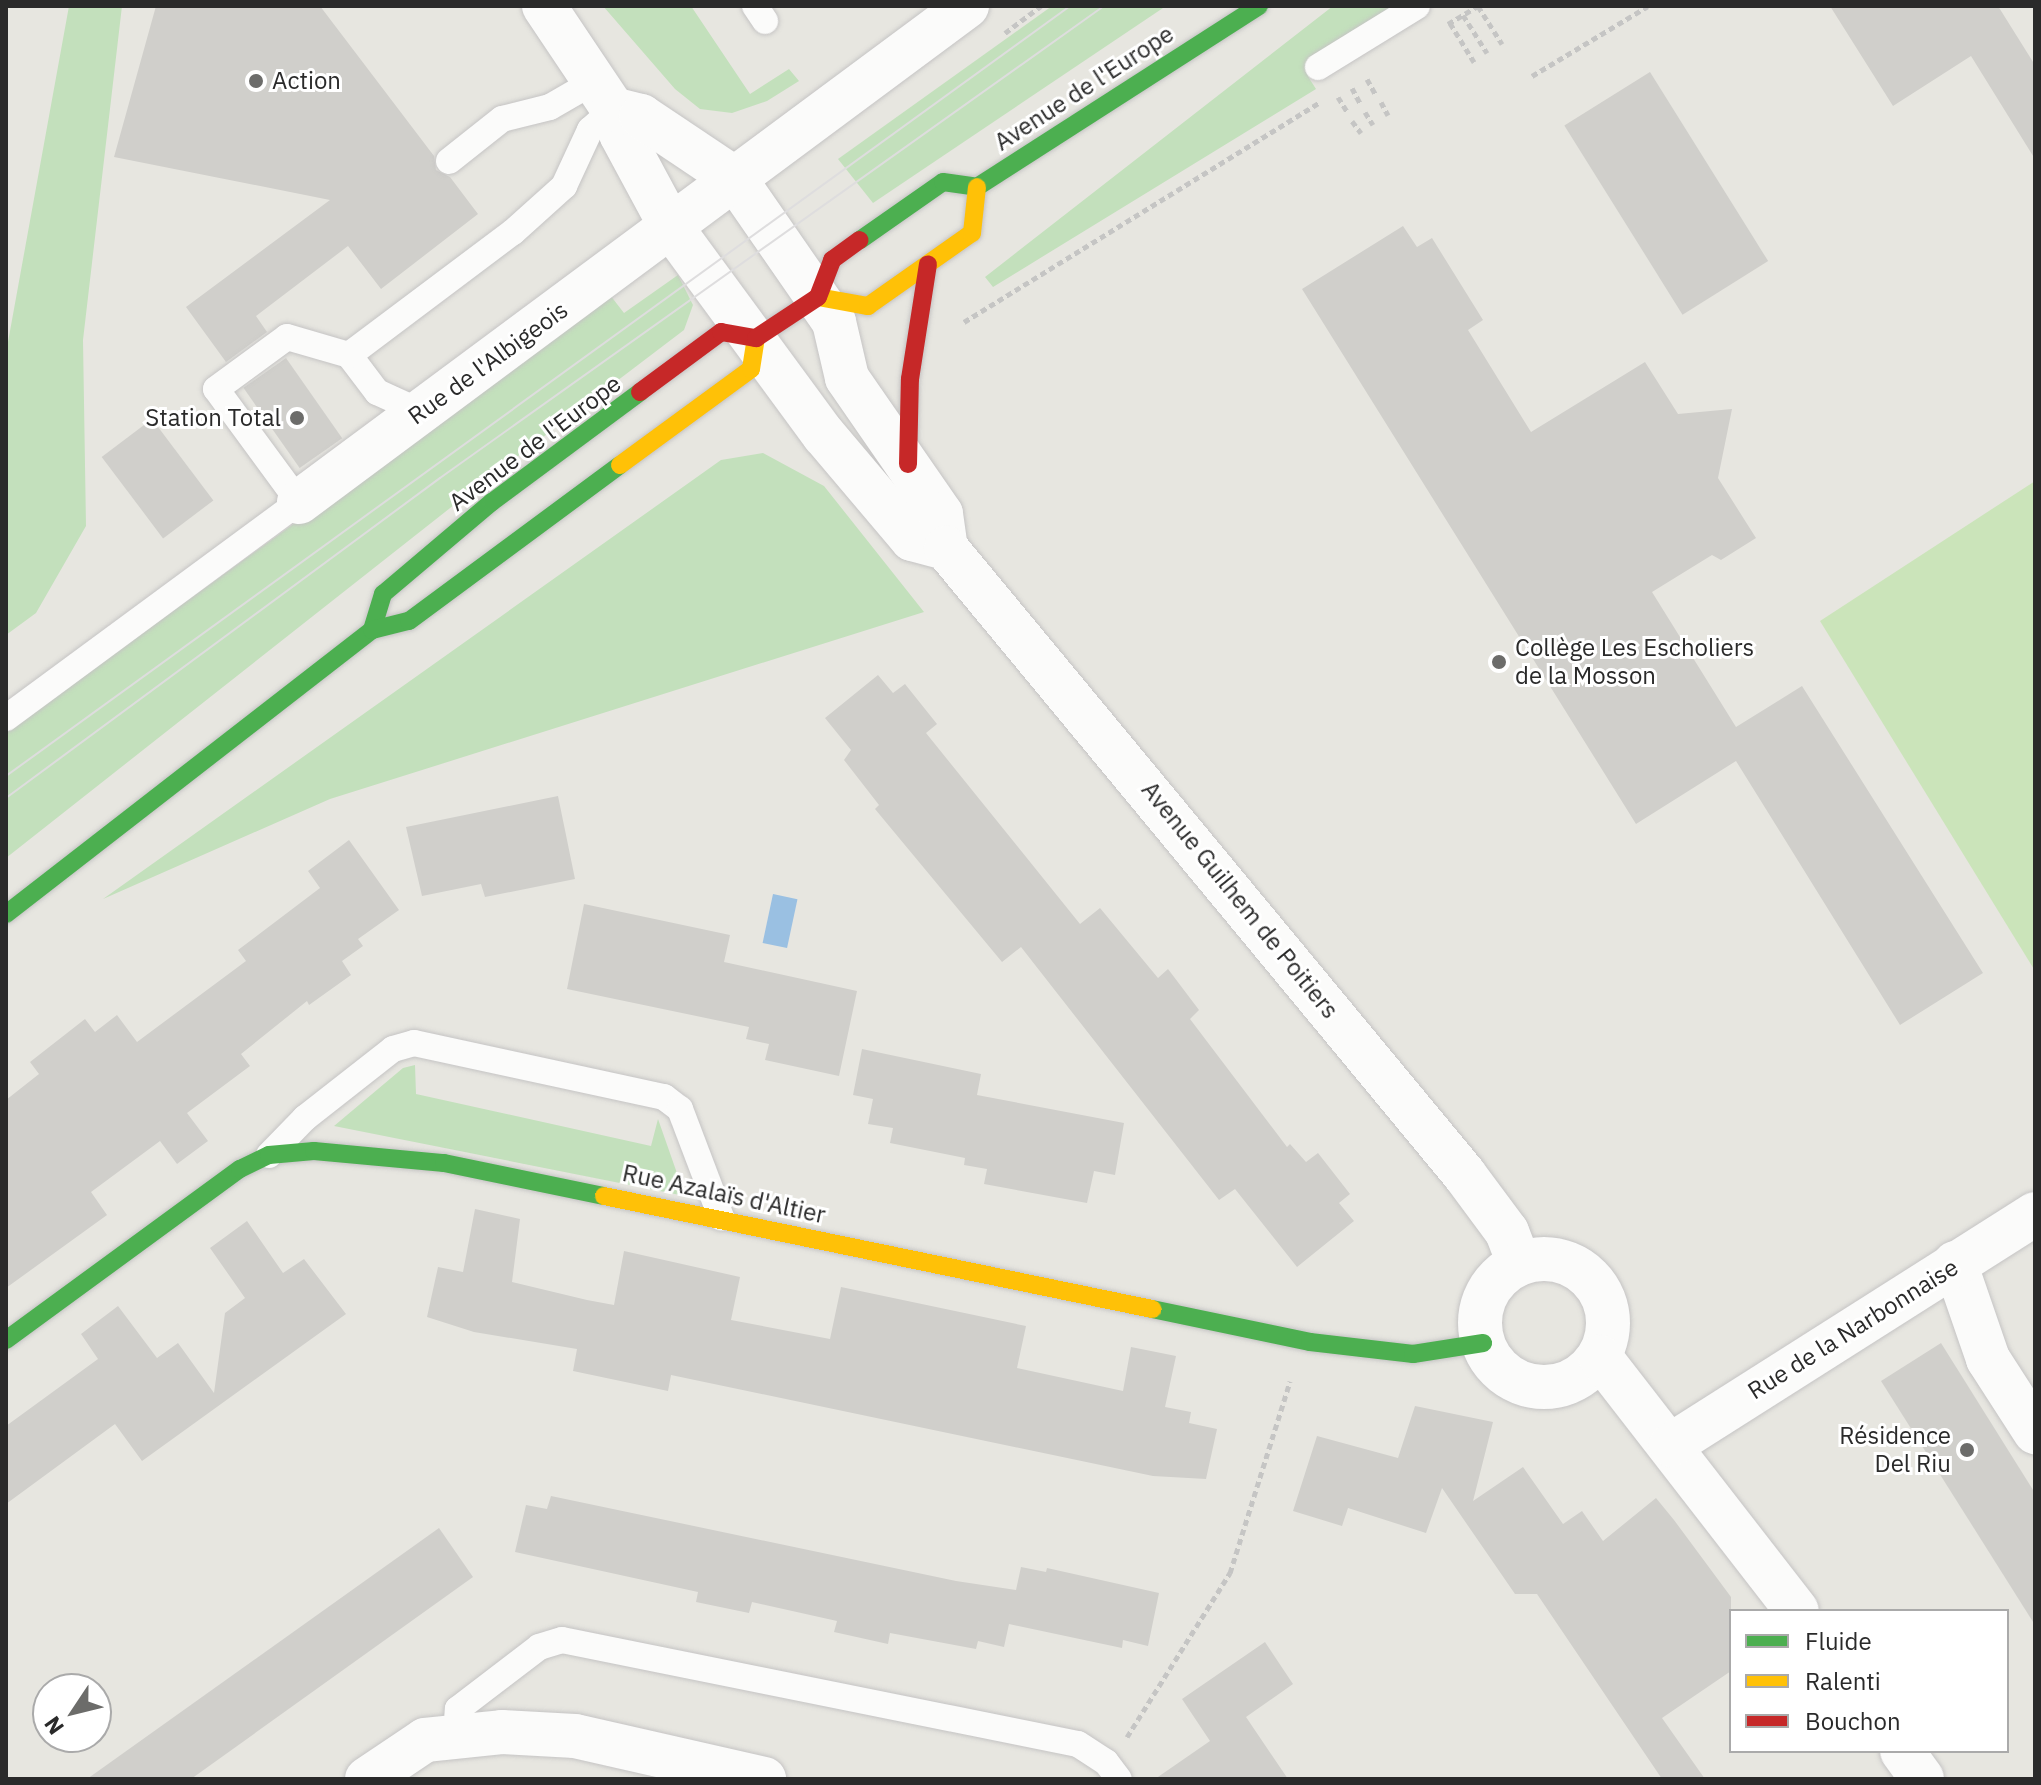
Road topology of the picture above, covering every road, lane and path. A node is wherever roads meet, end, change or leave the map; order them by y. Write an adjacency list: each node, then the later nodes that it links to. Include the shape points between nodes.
1 (544, 6): 15 (street)
2 (967, 6): 26 (street, Rue de l'Albigeois)
3 (1259, 6): 27 (main road, Avenue de l'Europe)
4 (1417, 6): 12 (lane)
5 (1478, 6): 9 (path)
6 (1648, 6): 14 (path)
7 (1463, 15): 10 (path)
8 (1450, 23): 11 (path)
9 (1502, 44)
10 (1487, 53)
11 (1474, 62)
12 (1318, 67): 31 (path, via 1335,93 959,326)
13 (1365, 75): 16 (path)
14 (1532, 76)
15 (604, 95): 25 (lane, via 502,119); 26 (street); 28 (street); 33 (lane, via 564,186 513,232)
16 (1376, 95)
17 (1381, 102): 21 (path)
18 (1343, 106): 20 (path)
19 (1365, 112): 23 (path)
20 (1348, 113)
21 (1388, 115)
22 (1352, 121): 24 (path)
23 (1373, 125)
24 (1361, 133)
25 (449, 161)
26 (735, 179): 28 (street, Rue de l'Albigeois); 30 (street, Avenue Guilhem de Poitiers)
27 (977, 187): 29 (main road, via 972,233); 30 (main road, via 943,182 832,260)
28 (671, 227): 32 (street); 34 (street, Rue de l'Albigeois)
29 (928, 264): 30 (main road, via 868,306); 31 (main road)
30 (818, 297): 32 (main road); 35 (street, Avenue Guilhem de Poitiers, via 834,322 847,378)
31 (919, 326): 35 (main road, via 910,379)
32 (756, 338): 37 (street, via 824,435 912,539); 38 (main road, via 751,369 409,621); 38 (main road, Avenue de l'Europe, via 721,332 492,502 383,594)
33 (349, 355): 34 (lane, via 377,392); 36 (lane, via 287,337 216,389)
34 (421, 412): 36 (street, Rue de l'Albigeois)
35 (908, 464): 37 (street, Avenue Guilhem de Poitiers, via 941,514)
36 (299, 502): 39 (lane, Rue de l'Albigeois)
37 (946, 548): 45 (street, Avenue Guilhem de Poitiers, via 1197,845 1464,1174 1507,1232)
38 (372, 630): 40 (main road)
39 (6, 718)
40 (6, 914)
41 (269, 1155): 43 (main road, Rue Azalaïs d'Altier, via 355,1152 444,1163); 43 (lane, via 305,1118 393,1049 414,1043 664,1097 680,1109); 46 (main road, Rue Azalaïs d'Altier, via 240,1169)
42 (2035, 1214): 44 (street, Rue de la Narbonnaise)
43 (721, 1217): 47 (main road, Rue Azalaïs d'Altier)
44 (1955, 1263): 50 (street, via 1988,1359); 51 (street, Rue de la Narbonnaise)
45 (1519, 1264): 48 (street, via 1490,1288 1480,1324); 49 (street, via 1559,1261 1593,1281 1609,1318)
46 (6, 1340)
47 (1310, 1342): 48 (main road, Rue Azalaïs d'Altier, via 1413,1354); 55 (path, via 1291,1378 1230,1573)
48 (1483, 1343): 49 (street, via 1508,1376 1548,1388 1586,1373)
49 (1600, 1357): 51 (street)
50 (2035, 1432)
51 (1671, 1445): 52 (street)
52 (1795, 1609)
53 (456, 1735): 55 (lane, via 458,1709 539,1647 562,1640 1078,1744); 56 (street, via 425,1740); 57 (street, via 575,1736)
54 (1903, 1753): 58 (street)
55 (1113, 1770)
56 (367, 1779)
57 (764, 1779)
58 (1922, 1779)

